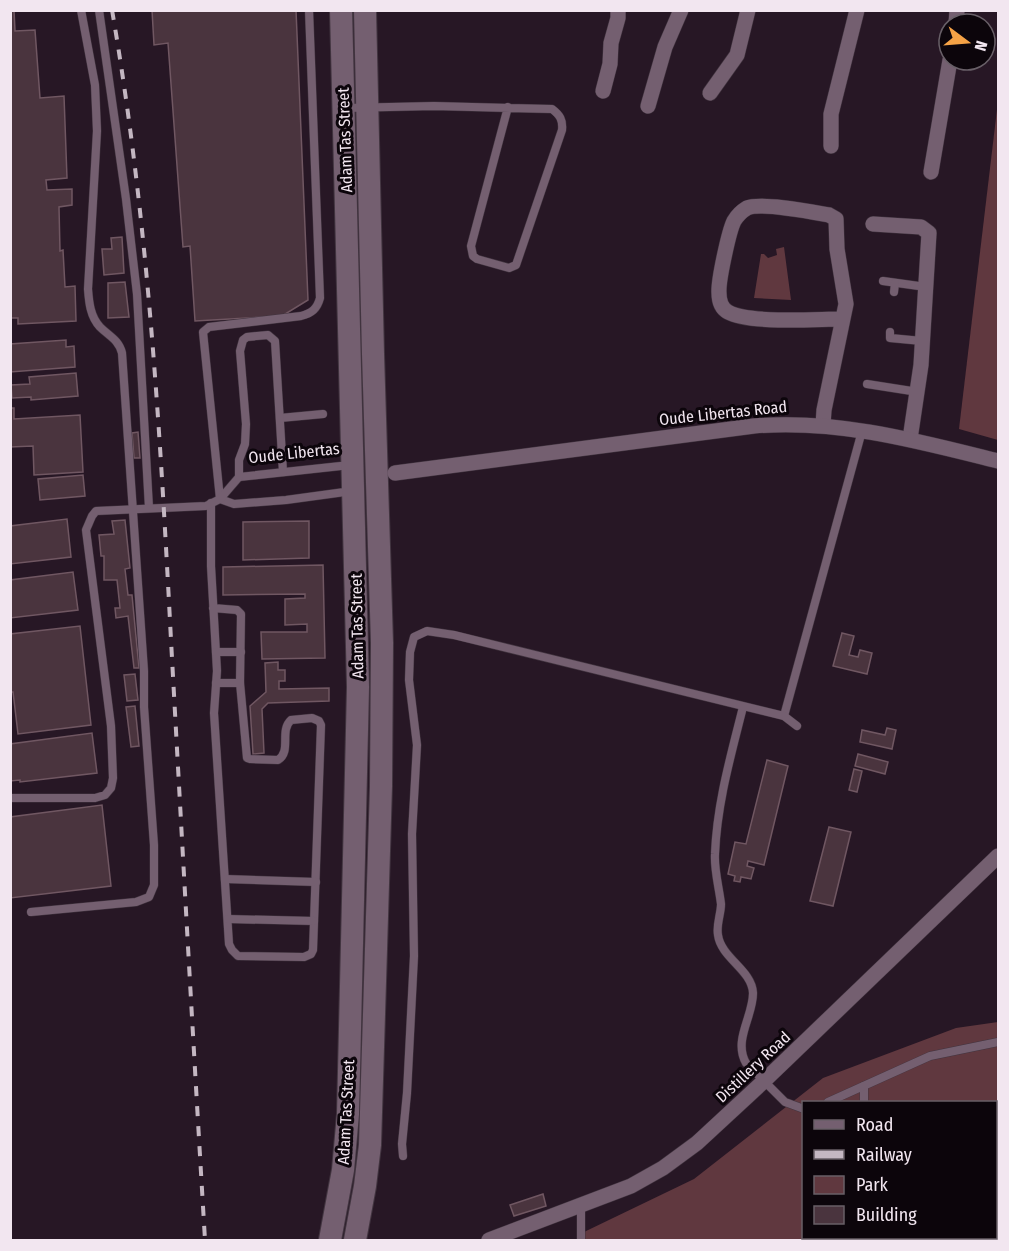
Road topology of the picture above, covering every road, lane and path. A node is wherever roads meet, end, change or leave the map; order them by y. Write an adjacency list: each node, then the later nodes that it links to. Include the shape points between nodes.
1 (81, 10): 43 (lane, via 94,85 97,131 88,289 90,308 97,322 117,341 122,353)
2 (99, 10): 42 (lane, via 137,294)
3 (309, 10): 40 (lane, via 320,298 308,314 209,327 203,333)
4 (341, 10): 16 (main road, Adam Tas Street)
5 (366, 10): 14 (main road, Adam Tas Street)
6 (618, 10): 11 (street)
7 (681, 10): 13 (street, via 665,47)
8 (748, 10): 12 (street, via 737,55)
9 (856, 10): 17 (street, via 831,114)
10 (948, 72): 18 (street)
11 (603, 91)
12 (710, 93)
13 (648, 106)
14 (368, 107): 15 (lane); 16 (lane); 37 (main road, Adam Tas Street)
15 (508, 107): 15 (lane, via 552,109 561,117 562,126 516,265 508,268 477,259 471,246)
16 (344, 108): 35 (main road, Adam Tas Street)
17 (831, 146)
18 (930, 172)
19 (873, 224): 22 (street, via 928,230)
20 (883, 281): 21 (lane)
21 (895, 283): 22 (lane); 23 (lane)
22 (926, 287): 26 (street)
23 (894, 292)
24 (842, 320): 24 (street, via 846,299 835,217 760,206 738,214 719,288 722,307 731,313 764,320); 31 (street)
25 (890, 332): 26 (lane, via 890,339)
26 (922, 341): 28 (street)
27 (867, 384): 28 (lane)
28 (918, 392): 33 (street)
29 (323, 414): 30 (lane)
30 (280, 418): 36 (lane); 38 (lane, via 275,341 268,335 247,337 240,351 246,424)
31 (823, 425): 32 (street, Oude Libertas Road); 37 (street, Oude Libertas Road, via 754,426)
32 (862, 429): 33 (street, Oude Libertas Road); 50 (lane)
33 (910, 439): 34 (street, Oude Libertas Road)
34 (999, 461)
35 (352, 465): 36 (lane, Oude Libertas); 37 (street); 39 (main road, Adam Tas Street)
36 (283, 472): 38 (lane, Oude Libertas)
37 (383, 475): 39 (street); 68 (main road, Adam Tas Street, via 382,726 373,1064 370,1145)
38 (238, 477): 40 (lane)
39 (354, 491): 40 (lane, via 234,504); 67 (main road, Adam Tas Street, via 358,687 348,1114)
40 (220, 499): 41 (lane)
41 (211, 503): 42 (lane); 44 (lane)
42 (149, 508): 43 (lane)
43 (132, 509): 52 (lane, via 96,511 86,530 111,726 111,788 95,798); 56 (lane, via 154,885 149,897 136,902)
44 (213, 608): 45 (lane, via 240,612); 46 (lane)
45 (241, 651): 46 (lane); 48 (lane)
46 (216, 652): 47 (lane)
47 (216, 683): 48 (lane); 54 (lane, via 214,714)
48 (240, 683): 55 (lane, via 247,758 282,758 286,726 291,720 312,717 319,721)
49 (743, 707): 50 (lane); 60 (lane, via 718,811 714,857 721,906 718,935 753,991 741,1052); 65 (lane, via 453,634 427,631 414,637 409,680 417,745 412,834 414,956)
50 (784, 716): 51 (lane)
51 (796, 726)
52 (10, 798)
53 (999, 856): 60 (street, Distillery Road)
54 (225, 879): 55 (lane); 57 (lane)
55 (316, 882): 58 (lane)
56 (31, 912)
57 (228, 919): 58 (lane); 58 (lane, via 229,944 238,956 308,956 313,950)
58 (314, 921)
59 (999, 1042): 61 (lane, via 930,1056)
60 (764, 1082): 64 (lane, via 785,1102); 66 (street, Distillery Road, via 697,1143 663,1168)
61 (864, 1086): 62 (lane); 63 (lane)
62 (830, 1101)
63 (864, 1101)
64 (802, 1108)
65 (404, 1156)
66 (581, 1206): 69 (street, Distillery Road); 70 (lane)
67 (330, 1240)
68 (355, 1240)
69 (489, 1240)
70 (581, 1240)

